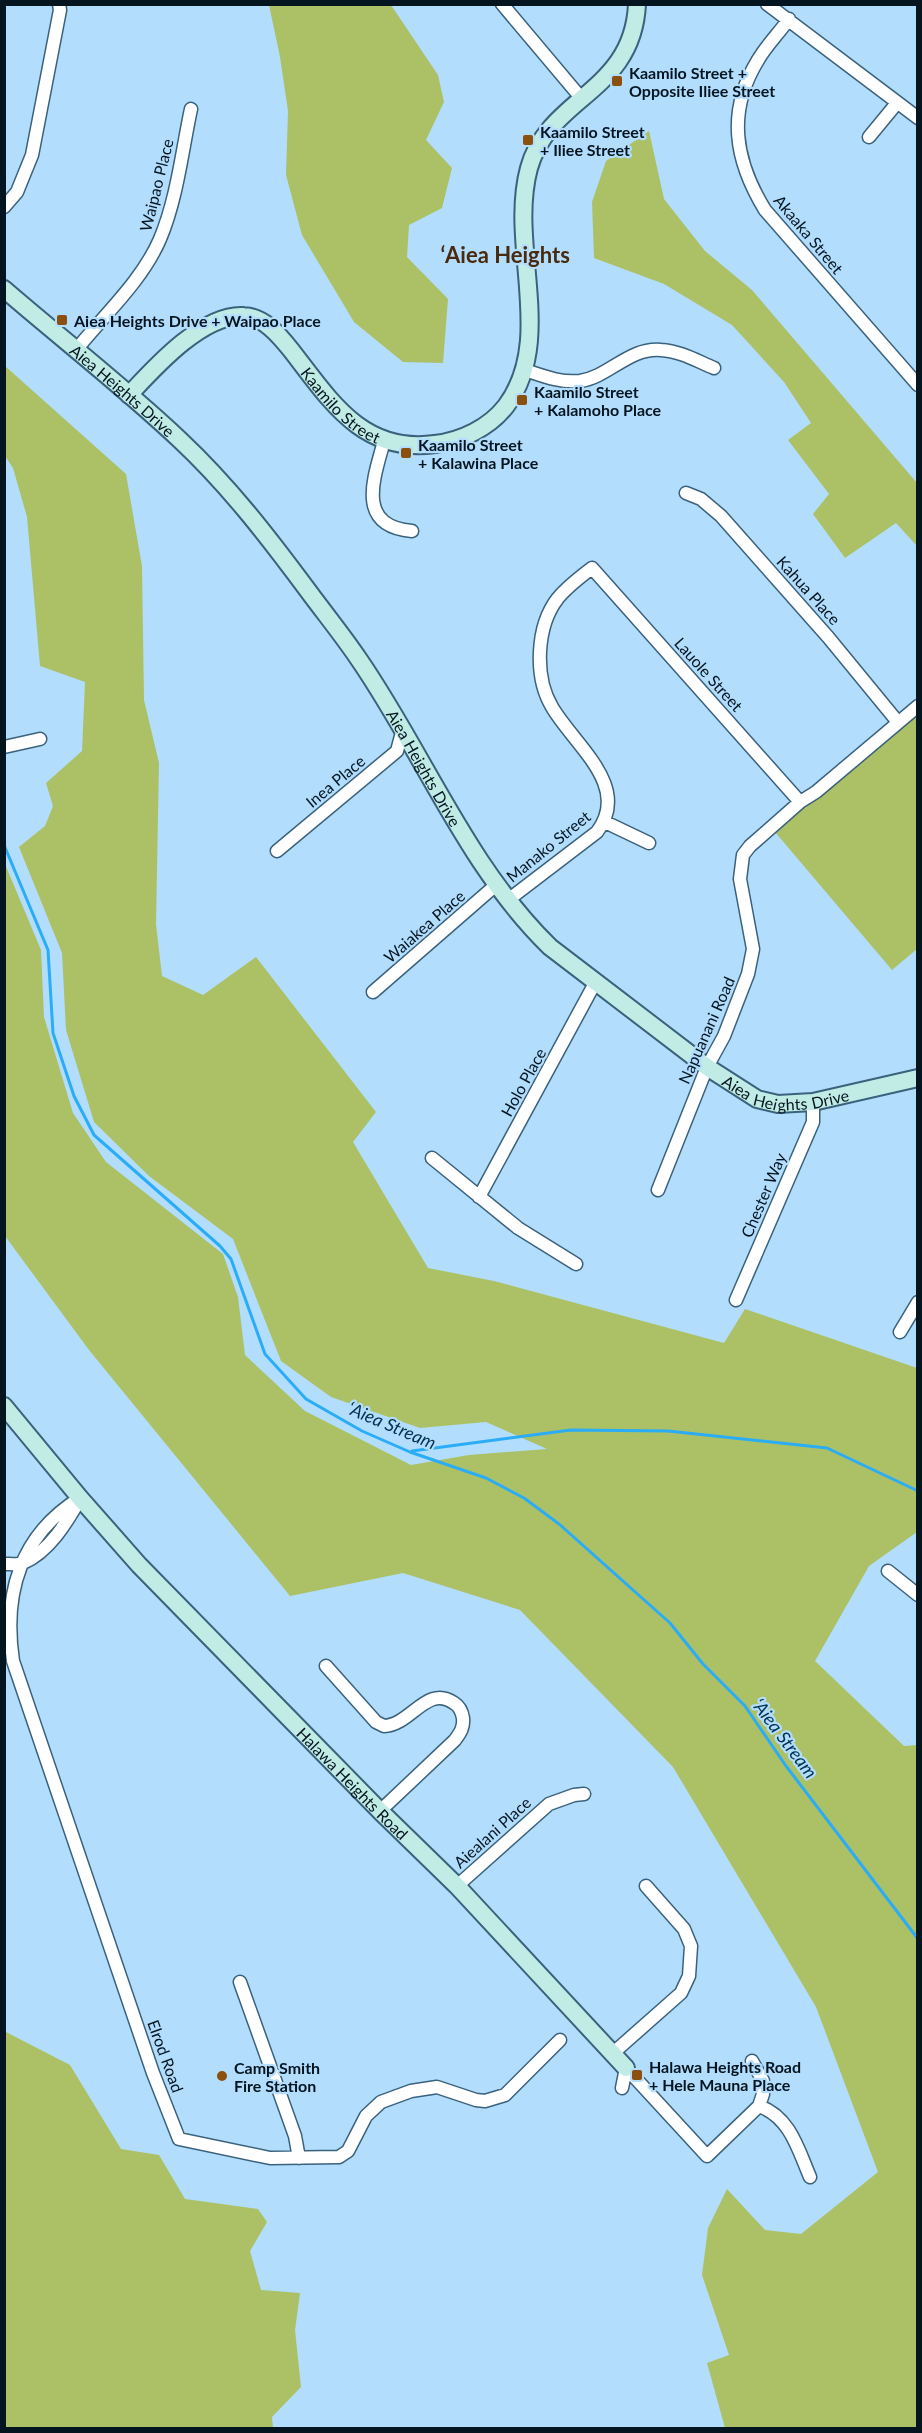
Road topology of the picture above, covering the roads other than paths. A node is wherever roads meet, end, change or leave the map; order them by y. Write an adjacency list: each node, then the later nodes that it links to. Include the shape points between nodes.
1 (59, 4): 11 (street, via 32,155 17,192)
2 (502, 4): 6 (street)
3 (637, 4): 6 (street, Kaamilo Street, via 632,37 622,58 608,77)
4 (767, 4): 5 (street)
5 (789, 19): 7 (street); 16 (street, Akaaka Street, via 758,59 746,83 738,116 749,184 765,210)
6 (582, 99): 15 (street, Kaamilo Street, via 553,125 539,145 525,189 530,340)
7 (897, 103): 9 (street); 10 (street)
8 (191, 109): 13 (street, Waipao Place, via 160,239 136,278)
9 (918, 118)
10 (869, 137)
11 (4, 207)
12 (4, 289): 13 (street, Aiea Heights Drive)
13 (76, 350): 17 (street, Aiea Heights Drive)
14 (714, 368): 15 (street, via 677,353 646,350 582,380 562,382)
15 (525, 370): 18 (street, Kaamilo Street, via 504,409 466,436 422,446)
16 (918, 385)
17 (129, 395): 18 (street, Kaamilo Street, via 197,333 215,322 243,316 265,324 280,336 343,414); 24 (street, Aiea Heights Drive, via 224,484 261,528 360,661)
18 (384, 441): 20 (street, via 372,484 373,506 391,527)
19 (686, 493): 23 (street, Kahua Place, via 701,499 721,516)
20 (412, 531)
21 (592, 568): 27 (street, Lauole Street); 28 (street, Manako Street, via 557,600 545,624 540,655 551,706 607,787 610,805)
22 (918, 706): 23 (street, Napuanani Road)
23 (897, 721): 27 (street, Napuanani Road)
24 (406, 732): 30 (street, Inea Place, via 397,751); 31 (street, Aiea Heights Drive)
25 (40, 739): 26 (street)
26 (4, 747)
27 (800, 802): 35 (street, Napuanani Road, via 743,855 740,879 753,949 740,997)
28 (605, 822): 29 (street); 32 (street, Manako Street)
29 (649, 843)
30 (277, 850)
31 (496, 885): 32 (street, Aiea Heights Drive); 34 (street, Waiakea Place)
32 (508, 900): 33 (street, Aiea Heights Drive, via 550,947)
33 (595, 983): 35 (street, Aiea Heights Drive); 40 (street, Holo Place)
34 (373, 993)
35 (707, 1067): 37 (street, Aiea Heights Drive, via 757,1099 778,1104); 39 (street, Napuanani Road)
36 (918, 1078): 37 (street, Aiea Heights Drive)
37 (813, 1102): 42 (street, Chester Way, via 813,1122)
38 (432, 1158): 40 (street)
39 (658, 1190)
40 (479, 1197): 41 (street, via 518,1228)
41 (576, 1264)
42 (736, 1300)
43 (916, 1309): 44 (street)
44 (900, 1332)
45 (4, 1406): 46 (street, Halawa Heights Road)
46 (80, 1498): 47 (street, via 68,1521 44,1548); 53 (street, Halawa Heights Road, via 139,1565)
47 (23, 1563): 48 (street); 63 (street, Elrod Road, via 10,1611 13,1661 149,2062 179,2139 270,2158)
48 (4, 1564)
49 (888, 1571): 50 (street)
50 (918, 1594)
51 (326, 1666): 53 (street, via 384,1726 401,1722 436,1697 448,1698 459,1706 463,1729 455,1740)
52 (584, 1794): 54 (street, Aiealani Place, via 549,1804)
53 (380, 1811): 54 (street, Halawa Heights Road)
54 (457, 1886): 58 (street, Halawa Heights Road)
55 (646, 1886): 58 (street, via 684,1929 692,1946 689,1976 681,1993)
56 (240, 1982): 63 (street, via 295,2136)
57 (560, 2040): 63 (street, Elrod Road, via 505,2095 485,2101 437,2087 411,2091 373,2108 344,2155)
58 (612, 2054): 60 (street, Halawa Heights Road)
59 (752, 2061): 62 (street, via 763,2081)
60 (626, 2068): 61 (street); 62 (street, Halawa Heights Road, via 707,2156)
61 (622, 2088)
62 (759, 2106): 64 (street, via 782,2120)
63 (299, 2158)
64 (810, 2177)

